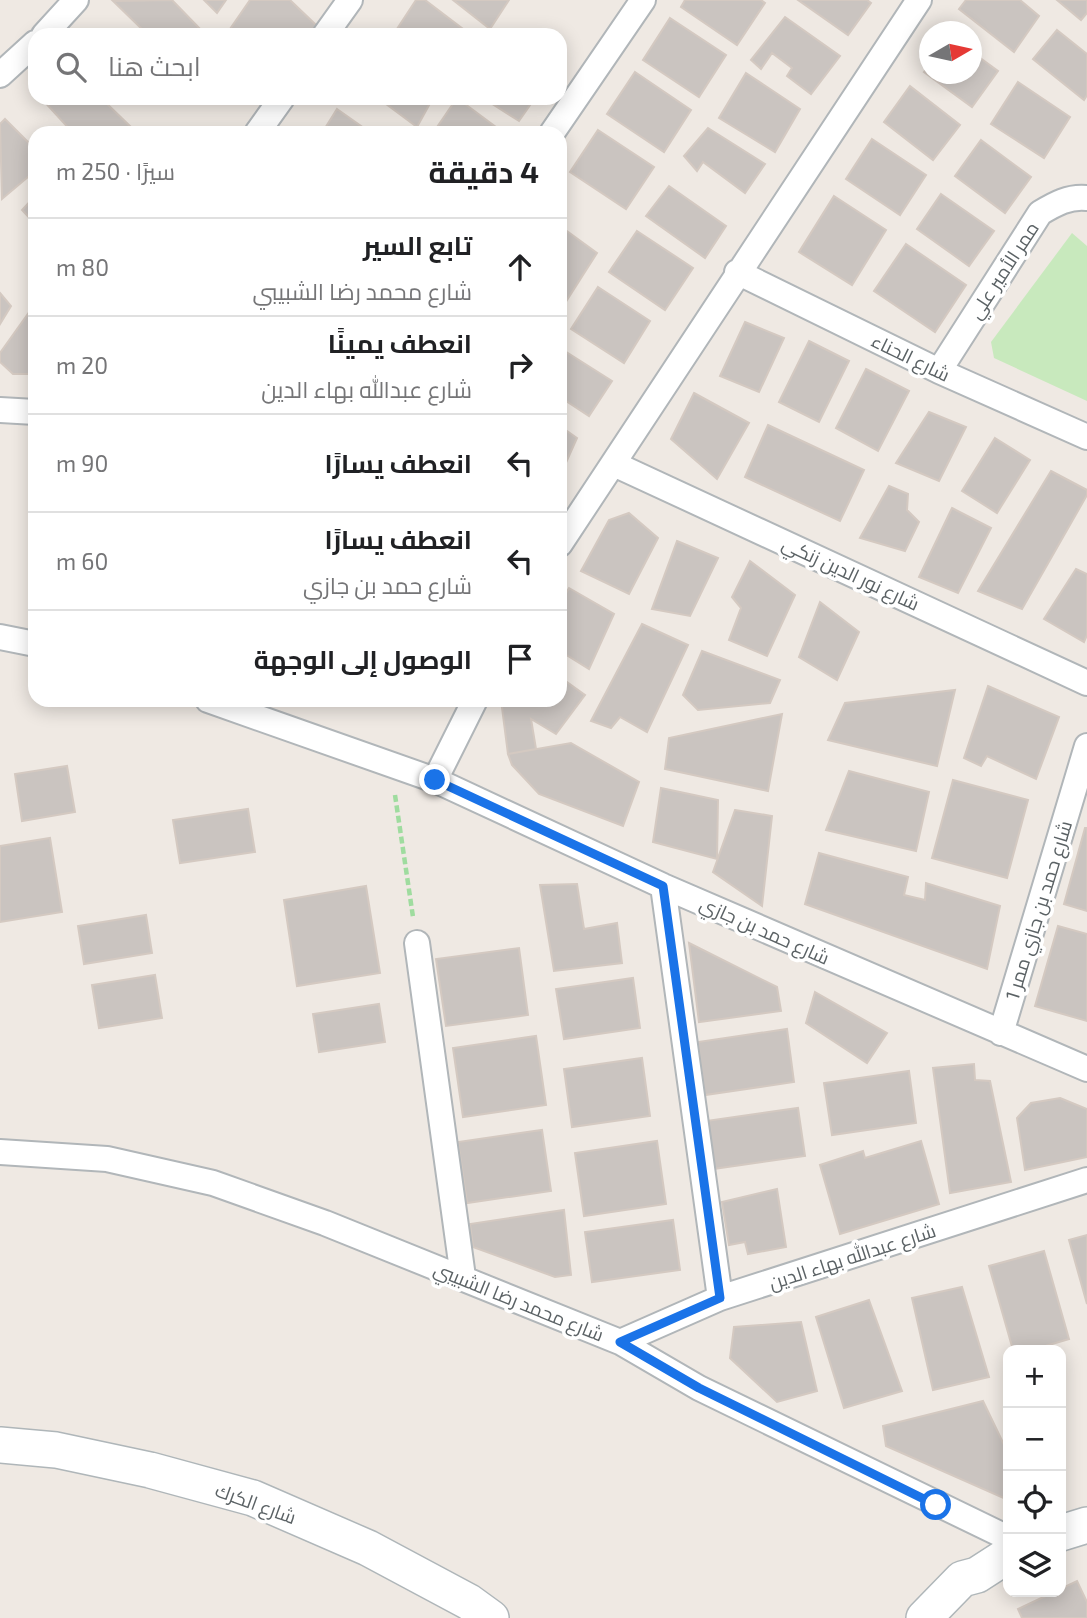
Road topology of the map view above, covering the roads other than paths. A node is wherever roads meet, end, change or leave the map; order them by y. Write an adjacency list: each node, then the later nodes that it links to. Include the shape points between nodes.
1 (76, 0): 5 (street)
2 (350, 0): 6 (street)
3 (643, 0): 11 (street)
4 (919, 0): 13 (street)
5 (50, 28)
6 (330, 28)
7 (28, 49): 8 (street)
8 (0, 75)
9 (277, 105): 10 (street)
10 (262, 126)
11 (557, 126)
12 (1087, 198): 14 (street, ممر الأمير علي, via 1057,203 1040,213)
13 (737, 272): 14 (street, شارع الحناء); 18 (street)
14 (939, 371): 17 (street, شارع الحناء)
15 (0, 410): 16 (street)
16 (28, 412)
17 (1087, 437)
18 (614, 464): 19 (street); 22 (street, شارع نور الدين زنكي)
19 (567, 534)
20 (0, 637): 21 (street)
21 (28, 643)
22 (1087, 682)
23 (228, 707): 26 (street, شارع حمد بن جازي)
24 (472, 707): 26 (street)
25 (1087, 746): 29 (street, شارع حمد بن جازي ممر 1)
26 (435, 780): 27 (street, شارع حمد بن جازي)
27 (663, 886): 29 (street, شارع حمد بن جازي); 34 (street)
28 (417, 943): 33 (street)
29 (1001, 1033): 30 (street, شارع حمد بن جازي)
30 (1087, 1069)
31 (0, 1152): 33 (street, شارع محمد رضا الشبيبي, via 107,1159 213,1183)
32 (1087, 1180): 34 (street, شارع عبدالله بهاء الدين)
33 (463, 1277): 35 (street, شارع محمد رضا الشبيبي)
34 (720, 1298): 35 (street, شارع عبدالله بهاء الدين)
35 (620, 1342): 39 (street, شارع محمد رضا الشبيبي, via 699,1388)
36 (0, 1445): 42 (street, شارع الكرك, via 55,1450 253,1498 368,1548)
37 (1087, 1525): 38 (street)
38 (1066, 1531)
39 (1003, 1536)
40 (1003, 1558): 41 (street)
41 (977, 1575): 43 (street, via 962,1579); 44 (street, via 973,1592)
42 (472, 1613)
43 (924, 1618)
44 (954, 1618)

